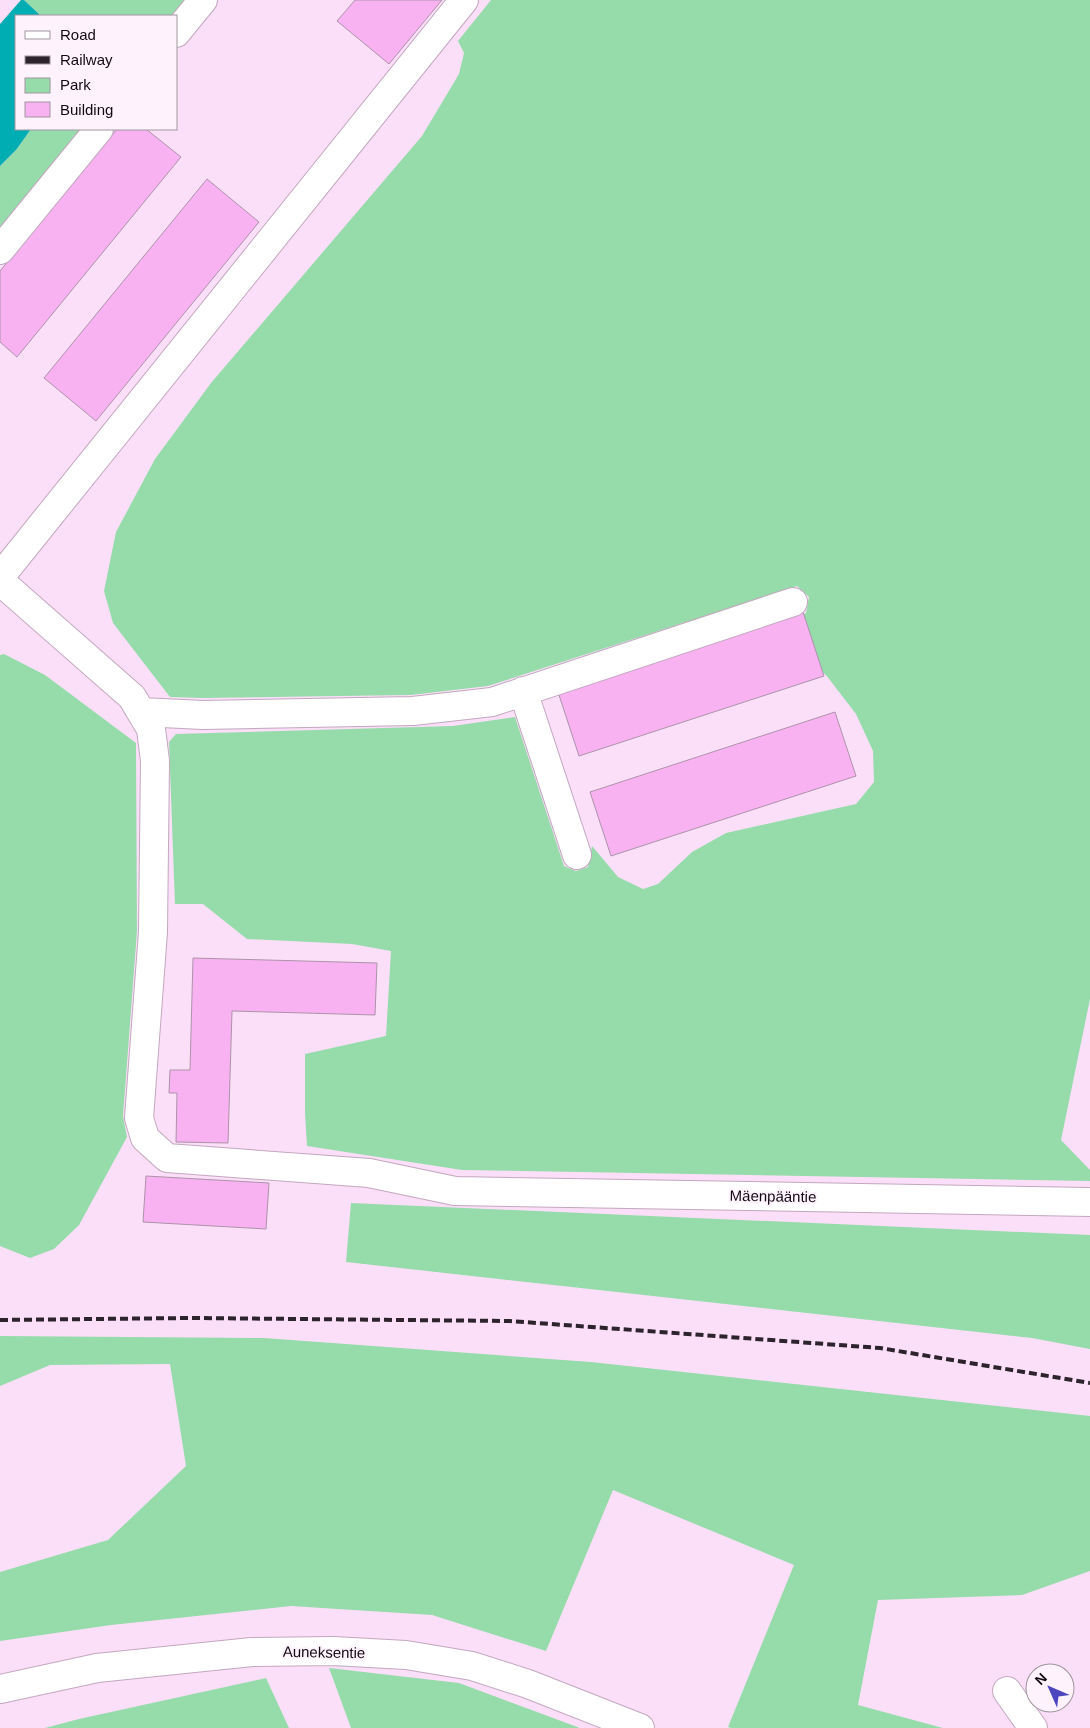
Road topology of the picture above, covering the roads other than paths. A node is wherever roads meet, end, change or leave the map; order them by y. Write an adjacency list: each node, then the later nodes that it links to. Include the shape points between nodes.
1 (203, 0): 3 (street)
2 (464, 0): 6 (street)
3 (178, 31)
4 (97, 130): 5 (street)
5 (0, 250)
6 (0, 577)
7 (0, 581): 10 (street, Mäenpääntie, via 132,696)
8 (793, 602): 9 (street)
9 (524, 691): 10 (street, via 492,702 412,711 203,715); 11 (street)
10 (141, 712): 12 (street, Mäenpääntie, via 151,729 155,761 153,932 139,1118 145,1138 167,1158 369,1173 455,1191)
11 (577, 855)
12 (1090, 1202)
13 (0, 1689): 15 (street, Auneksentie, via 97,1668 252,1652 406,1655 472,1666 528,1684)
14 (1007, 1691): 16 (street)
15 (640, 1728)
16 (1033, 1728)

